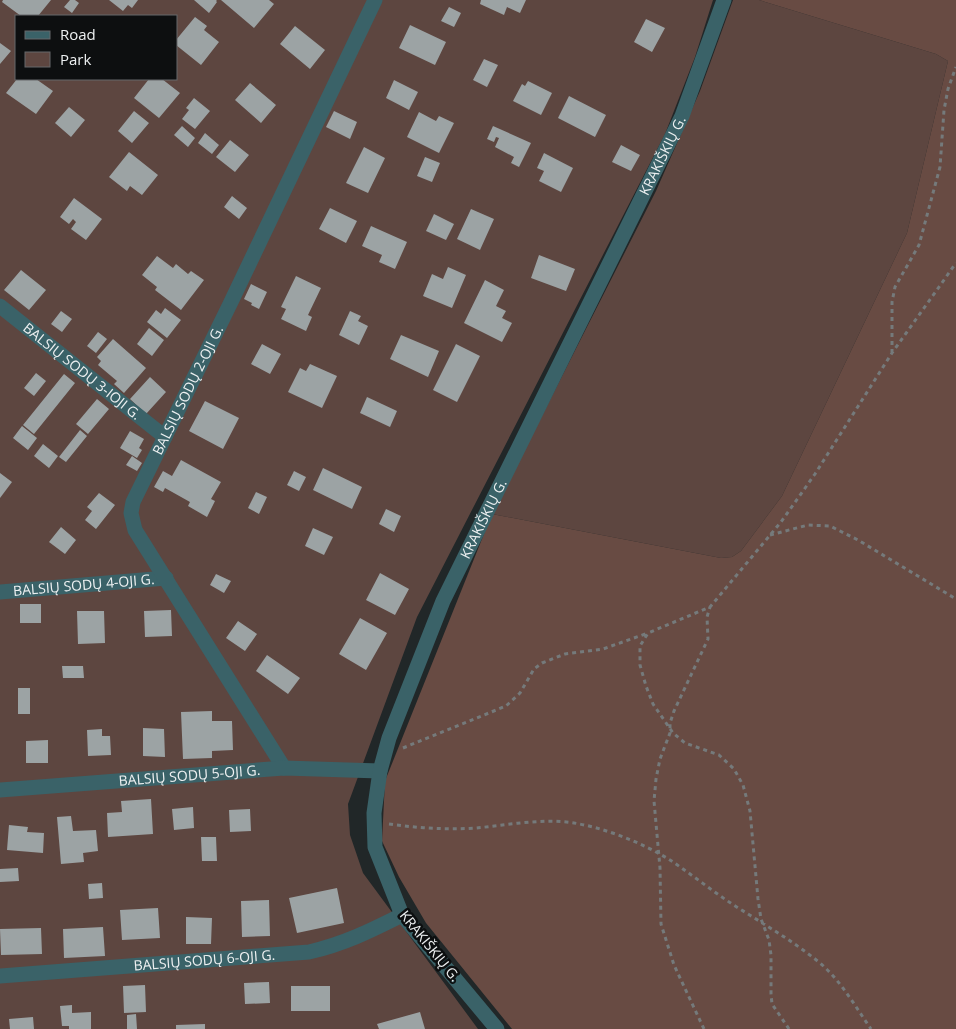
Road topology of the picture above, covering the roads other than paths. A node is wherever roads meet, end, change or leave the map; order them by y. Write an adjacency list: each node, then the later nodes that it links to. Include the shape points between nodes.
1 (375, 0): 4 (street, BALSIŲ SODŲ 2-OJI G.)
2 (724, 0): 8 (street, KRAKIŠKIŲ G., via 682,116 443,601 389,738)
3 (0, 306): 4 (street, BALSIŲ SODŲ 3-IOJI G.)
4 (165, 437): 5 (street, BALSIŲ SODŲ 2-OJI G., via 133,502 131,513 135,530)
5 (166, 578): 6 (street, BALSIŲ SODŲ 4-OJI G.); 7 (street, BALSIŲ SODŲ 2-OJI G.)
6 (0, 592)
7 (284, 768): 8 (street, BALSIŲ SODŲ 5-OJI G.); 9 (street, BALSIŲ SODŲ 5-OJI G.)
8 (380, 771): 10 (street, KRAKIŠKIŲ G., via 374,822 375,847)
9 (0, 790)
10 (402, 915): 11 (street, BALSIŲ SODŲ 6-OJI G., via 350,941 309,952); 12 (street, KRAKIŠKIŲ G.)
11 (0, 976)
12 (498, 1029)

